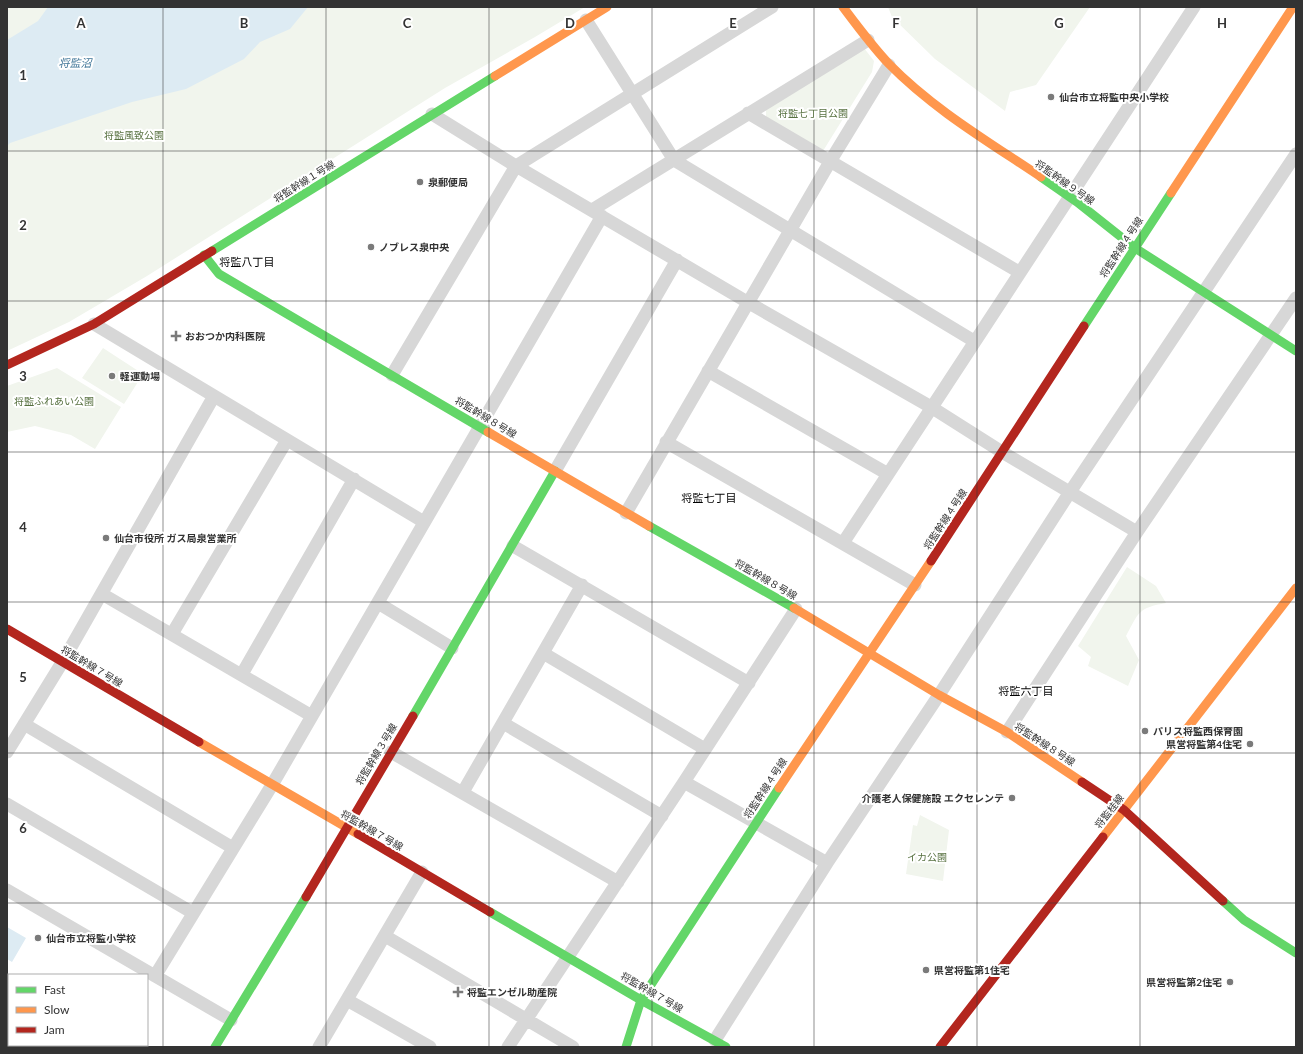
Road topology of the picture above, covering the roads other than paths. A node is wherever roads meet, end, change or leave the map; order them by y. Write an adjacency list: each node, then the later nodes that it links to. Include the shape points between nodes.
1 (607, 7): 6 (street, 将監幹線１号線)
2 (772, 7): 9 (street)
3 (843, 7): 7 (street, 将監幹線９号線)
4 (1194, 7): 16 (street)
5 (1293, 7): 19 (street, 将監幹線４号線)
6 (586, 20): 9 (street); 11 (street, 将監幹線１号線)
7 (868, 40): 8 (street, 将監幹線９号線); 10 (street)
8 (890, 65): 14 (street); 16 (street, 将監幹線９号線, via 971,132)
9 (632, 94): 13 (street); 15 (street)
10 (748, 113): 13 (street); 14 (street)
11 (432, 114): 15 (street); 20 (street, 将監幹線１号線)
12 (1296, 154): 23 (street)
13 (674, 160): 17 (street); 18 (street)
14 (831, 160): 18 (street); 22 (street)
15 (516, 166): 17 (street); 32 (street)
16 (1070, 196): 19 (street, 将監幹線９号線); 22 (street)
17 (597, 213): 21 (street); 35 (street)
18 (791, 231): 25 (street); 28 (street)
19 (1134, 247): 23 (street, 将監幹線９号線); 38 (street, 将監幹線４号線)
20 (204, 255): 26 (street, 将監幹線１号線); 32 (street, 将監幹線８号線, via 219,274)
21 (676, 260): 25 (street); 39 (street)
22 (1019, 272): 28 (street)
23 (1204, 292): 27 (street, 将監幹線９号線); 42 (street)
24 (1296, 298): 27 (street)
25 (749, 303): 31 (street); 34 (street)
26 (94, 324): 30 (street, 将監幹線１号線); 33 (street)
27 (1271, 335): 29 (street, 将監幹線９号線); 45 (street)
28 (974, 341): 34 (street)
29 (1296, 351)
30 (7, 364)
31 (708, 371): 37 (street); 40 (street)
32 (392, 375): 35 (street, 将監幹線８号線)
33 (214, 396): 36 (street); 51 (street)
34 (930, 406): 38 (street); 40 (street)
35 (480, 426): 39 (street, 将監幹線８号線); 44 (street)
36 (287, 440): 41 (street); 55 (street)
37 (666, 442): 43 (street); 46 (street)
38 (1002, 452): 42 (street); 49 (street, 将監幹線４号線)
39 (555, 471): 43 (street, 将監幹線８号線); 47 (street, 将監幹線３号線)
40 (888, 474): 46 (street)
41 (354, 479): 44 (street); 60 (street)
42 (1070, 492): 45 (street); 62 (street)
43 (626, 513): 53 (street, 将監幹線８号線)
44 (424, 522): 52 (street)
45 (1138, 532): 66 (street)
46 (843, 543): 49 (street)
47 (512, 546): 48 (street); 56 (street, 将監幹線３号線)
48 (582, 585): 57 (street); 61 (street)
49 (915, 585): 58 (street, 将監幹線４号線)
50 (1296, 588): 74 (street, 将監桂線)
51 (102, 594): 55 (street); 59 (street)
52 (378, 602): 56 (street); 63 (street)
53 (796, 609): 58 (street, 将監幹線８号線); 61 (street)
54 (7, 629): 59 (street, 将監幹線７号線)
55 (172, 634): 60 (street)
56 (452, 648): 69 (street, 将監幹線３号線)
57 (543, 653): 64 (street); 67 (street)
58 (868, 653): 62 (street, 将監幹線８号線); 76 (street, 将監幹線４号線)
59 (63, 661): 65 (street); 71 (street, 将監幹線７号線)
60 (242, 674): 63 (street)
61 (749, 683): 67 (street)
62 (939, 695): 66 (street, 将監幹線８号線); 79 (street)
63 (312, 716): 71 (street)
64 (503, 723): 72 (street); 75 (street)
65 (24, 724): 68 (street); 78 (street)
66 (1007, 732): 74 (street, 将監幹線８号線)
67 (705, 749): 70 (street)
68 (7, 752)
69 (391, 752): 72 (street); 77 (street, 将監幹線３号線)
70 (684, 782): 75 (street); 76 (street)
71 (272, 785): 77 (street, 将監幹線７号線); 78 (street)
72 (463, 792): 81 (street)
73 (7, 804): 83 (street)
74 (1124, 810): 85 (street, 将監幹線８号線, via 1244,920); 100 (street, 将監桂線)
75 (662, 816): 81 (street)
76 (756, 822): 79 (street); 89 (street, 将監幹線４号線)
77 (346, 828): 80 (street, 将監幹線７号線); 90 (street, 将監幹線３号線)
78 (233, 848): 83 (street)
79 (827, 863): 92 (street)
80 (422, 872): 84 (street); 86 (street, 将監幹線７号線)
81 (618, 882): 86 (street)
82 (7, 890): 87 (street)
83 (193, 913): 87 (street)
84 (385, 936): 88 (street); 91 (street)
85 (1296, 953)
86 (569, 956): 89 (street, 将監幹線７号線); 91 (street)
87 (155, 976): 90 (street)
88 (347, 1000): 94 (street); 95 (street)
89 (641, 1000): 92 (street, 将監幹線７号線); 98 (street, 将監幹線４号線)
90 (231, 1020): 93 (street, 将監幹線３号線)
91 (526, 1020): 96 (street); 97 (street)
92 (715, 1040): 99 (street, 将監幹線７号線)
93 (215, 1047)
94 (319, 1047)
95 (430, 1047)
96 (508, 1047)
97 (573, 1047)
98 (626, 1047)
99 (726, 1047)
100 (940, 1047)

